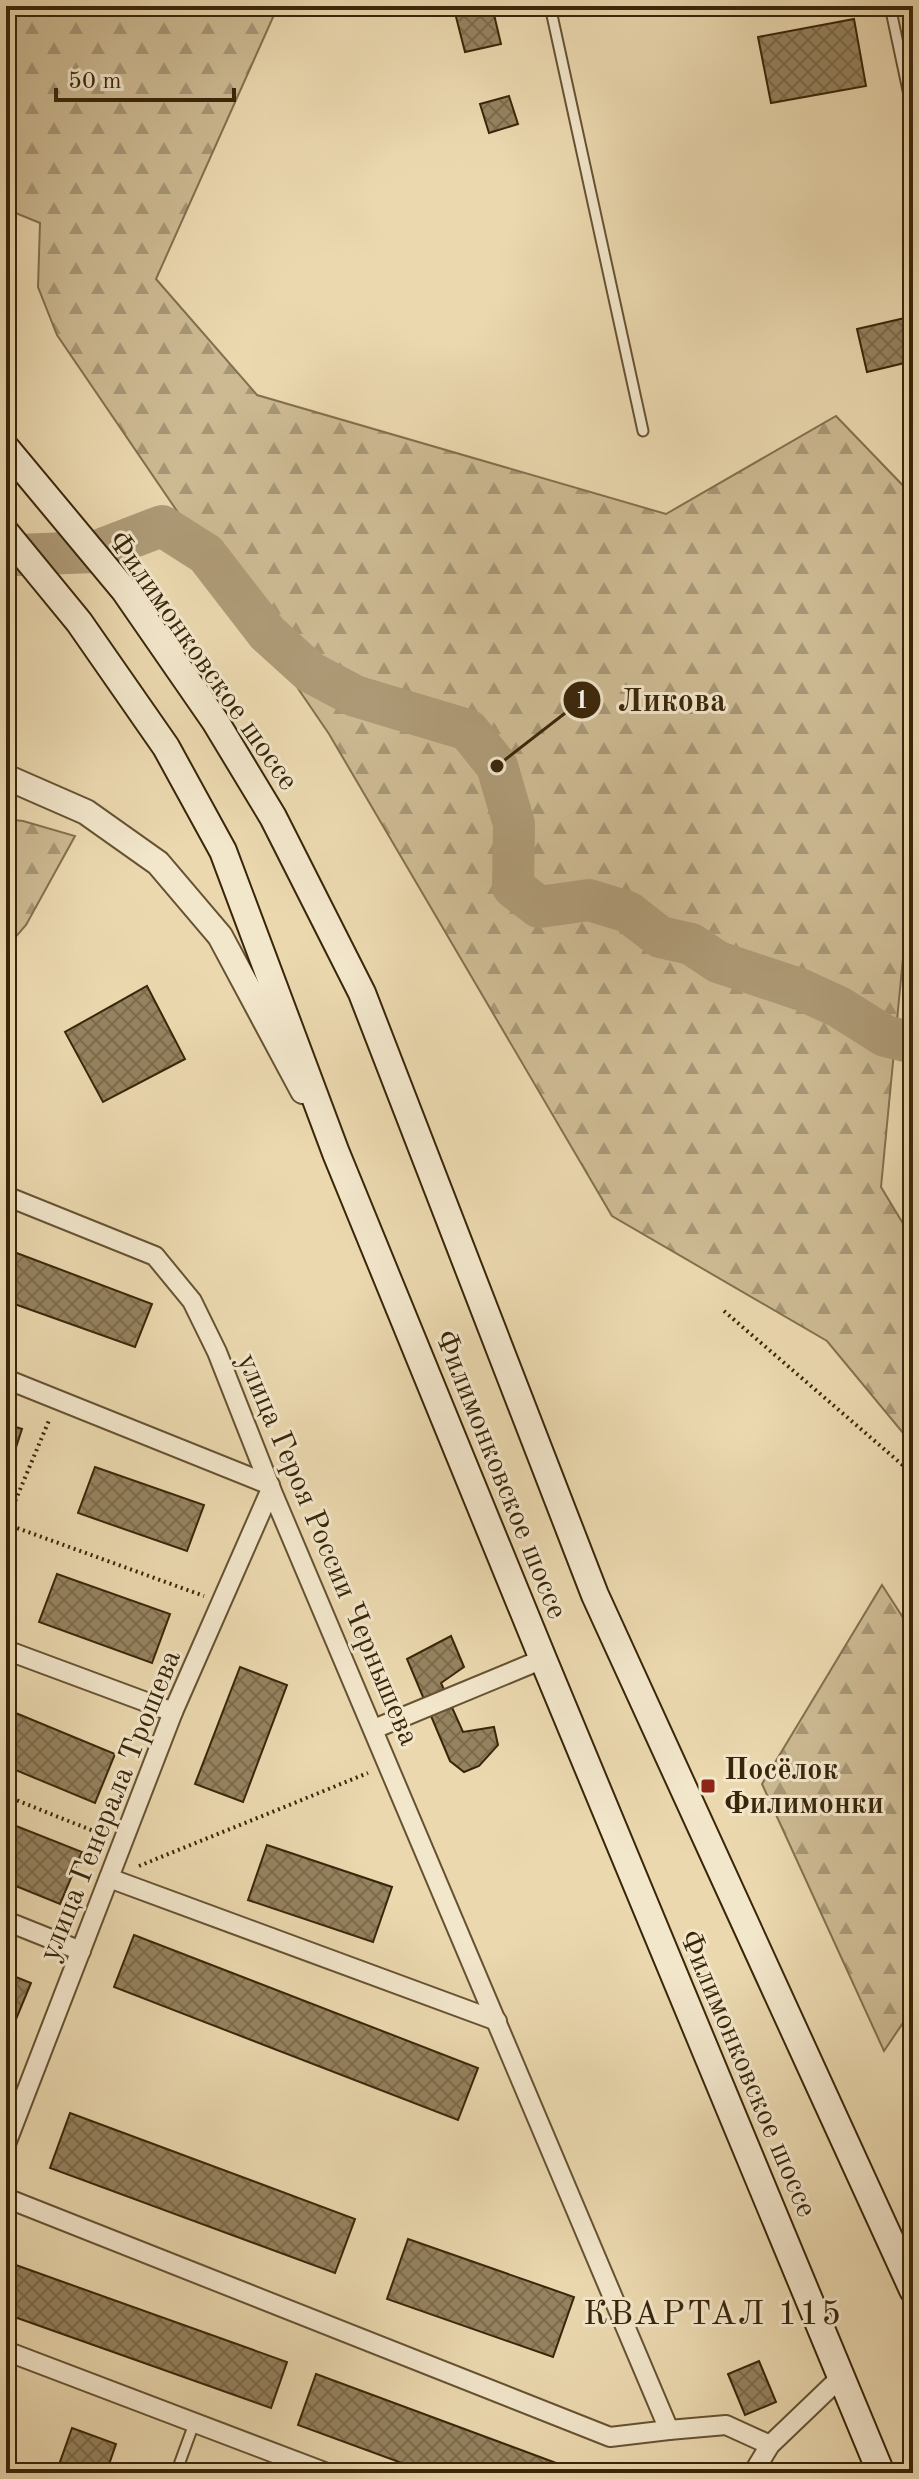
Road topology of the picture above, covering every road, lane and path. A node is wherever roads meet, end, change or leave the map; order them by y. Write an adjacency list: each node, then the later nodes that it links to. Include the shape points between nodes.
1 (550, 6): 4 (lane)
2 (890, 6): 3 (lane)
3 (913, 114)
4 (643, 431)
5 (6, 448): 30 (main road, Филимонковское шоссе, via 125,591 215,721 273,817 362,993 595,1595)
6 (6, 533): 8 (main road, Филимонковское шоссе, via 79,622 166,747 223,851)
7 (6, 777): 8 (street, via 86,812 158,863 220,936)
8 (336, 1153): 18 (main road, Филимонковское шоссе)
9 (6, 1196): 14 (street, улица Героя России Чернышева, via 155,1256 192,1301)
10 (724, 1311): 13 (path)
11 (6, 1379): 12 (street)
12 (58, 1400): 14 (street); 15 (path)
13 (913, 1474)
14 (270, 1487): 16 (street, улица Генерала Трошева); 20 (street, улица Героя России Чернышева)
15 (6, 1523): 16 (path)
16 (221, 1602): 19 (street, улица Генерала Трошева)
17 (6, 1650): 19 (street)
18 (543, 1659): 20 (street); 32 (main road, Филимонковское шоссе)
19 (173, 1712): 23 (street, улица Генерала Трошева)
20 (374, 1729): 21 (street, улица Героя России Чернышева)
21 (389, 1765): 24 (path); 27 (street, улица Героя России Чернышева)
22 (6, 1796): 23 (path)
23 (123, 1843): 24 (street, улица Генерала Трошева)
24 (109, 1878): 26 (street, улица Генерала Трошева); 27 (street)
25 (6, 1921): 26 (street)
26 (81, 1951): 28 (street, улица Генерала Трошева)
27 (497, 2021): 34 (street, улица Героя России Чернышева)
28 (6, 2144)
29 (6, 2198): 34 (street, via 610,2437)
30 (913, 2290)
31 (6, 2351): 33 (street)
32 (841, 2377): 35 (street); 39 (main road, Филимонковское шоссе)
33 (195, 2421): 36 (lane); 37 (street)
34 (669, 2430): 35 (street, via 726,2425)
35 (770, 2445): 38 (street)
36 (176, 2473)
37 (327, 2473)
38 (753, 2473)
39 (881, 2473)

